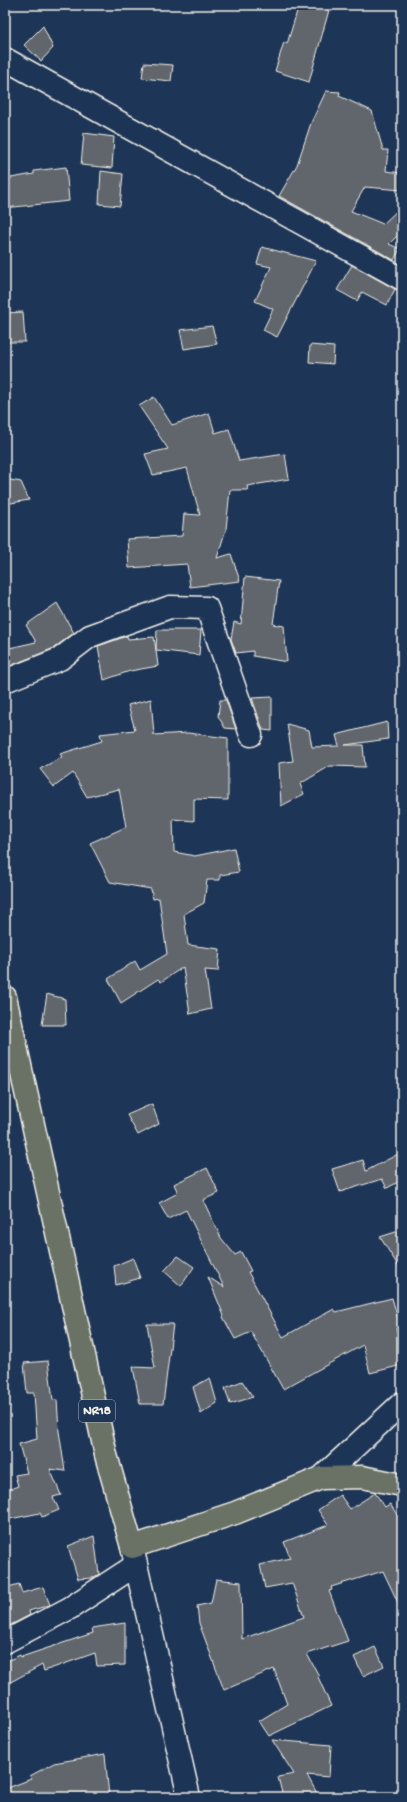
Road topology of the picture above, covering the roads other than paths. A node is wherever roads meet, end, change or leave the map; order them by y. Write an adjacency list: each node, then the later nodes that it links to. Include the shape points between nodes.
1 (5, 59): 2 (street)
2 (402, 279)
3 (5, 681): 4 (street, via 60,659 90,636 170,607 207,608)
4 (251, 735)
5 (5, 997): 9 (main road, NR18, via 106,1455)
6 (402, 1403): 7 (street)
7 (321, 1478): 8 (main road, via 362,1477); 9 (main road)
8 (402, 1485)
9 (134, 1556): 10 (street, via 70,1608); 11 (street)
10 (5, 1642)
11 (189, 1797)

